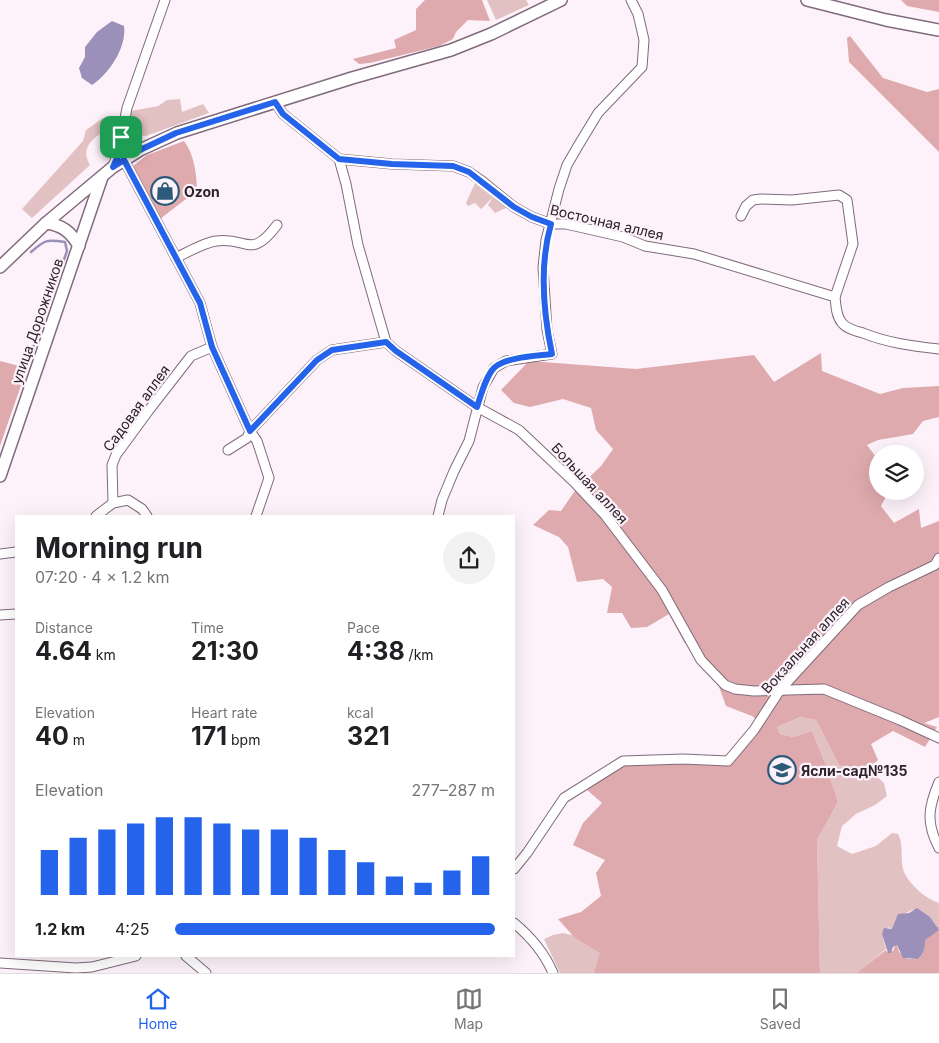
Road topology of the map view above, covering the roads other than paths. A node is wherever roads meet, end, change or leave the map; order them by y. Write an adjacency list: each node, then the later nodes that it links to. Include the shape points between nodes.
1 (165, 0): 7 (street, via 127,108)
2 (561, 0): 6 (main road, via 451,50)
3 (631, 0): 15 (street, via 644,40 642,67 598,113 578,146 559,188)
4 (807, 0): 5 (main road)
5 (939, 30)
6 (275, 102): 8 (main road, via 176,133); 9 (street, via 283,114)
7 (124, 128): 8 (street, via 124,140); 11 (street)
8 (140, 150): 10 (main road)
9 (339, 159): 15 (street, Восточная аллея, via 453,166 469,172 514,207); 21 (street, via 358,245)
10 (124, 160): 11 (main road); 18 (street)
11 (113, 167): 12 (main road)
12 (103, 175): 14 (main road); 17 (main road, улица Дорожников)
13 (741, 216): 20 (street, via 753,200 839,195 847,200 852,244)
14 (46, 223): 17 (main road, via 65,229); 19 (main road)
15 (551, 224): 20 (street, Восточная аллея, via 566,224 645,246 694,254); 24 (street, via 543,267 547,330 552,354 506,361 494,368)
16 (277, 225): 18 (street, via 266,239 249,246 226,240 213,241)
17 (79, 246): 27 (main road, улица Дорожников)
18 (176, 258): 22 (street, via 200,303)
19 (0, 268)
20 (835, 297): 23 (street, via 842,324 881,340)
21 (386, 342): 24 (street, Большая аллея); 25 (street, via 332,350 317,360)
22 (212, 347): 25 (street); 28 (street, Садовая аллея, via 190,356 116,455 112,465)
23 (939, 350)
24 (477, 407): 32 (street, via 469,441 445,492); 38 (street, Большая аллея, via 519,430 605,514 662,590 701,660 725,685 754,691)
25 (250, 431): 26 (street, via 247,438); 31 (street, via 269,478)
26 (228, 450)
27 (0, 476)
28 (113, 503): 29 (street); 30 (street, via 128,500)
29 (97, 515)
30 (146, 515)
31 (256, 515)
32 (438, 515)
33 (15, 552): 34 (street)
34 (0, 554)
35 (939, 558): 38 (street, Вокзальная аллея, via 934,565 858,605)
36 (15, 614): 37 (street)
37 (0, 615)
38 (780, 690): 39 (street, Большая аллея, via 814,688 834,692); 42 (street, Вокзальная аллея, via 754,730 728,761 623,761 564,798)
39 (939, 738)
40 (939, 782): 41 (street, via 930,802 931,832)
41 (939, 848)
42 (515, 868)
43 (515, 924): 48 (street, via 543,953)
44 (132, 957): 46 (street, via 92,968)
45 (187, 957): 47 (street)
46 (0, 963)
47 (206, 973)
48 (553, 973)

